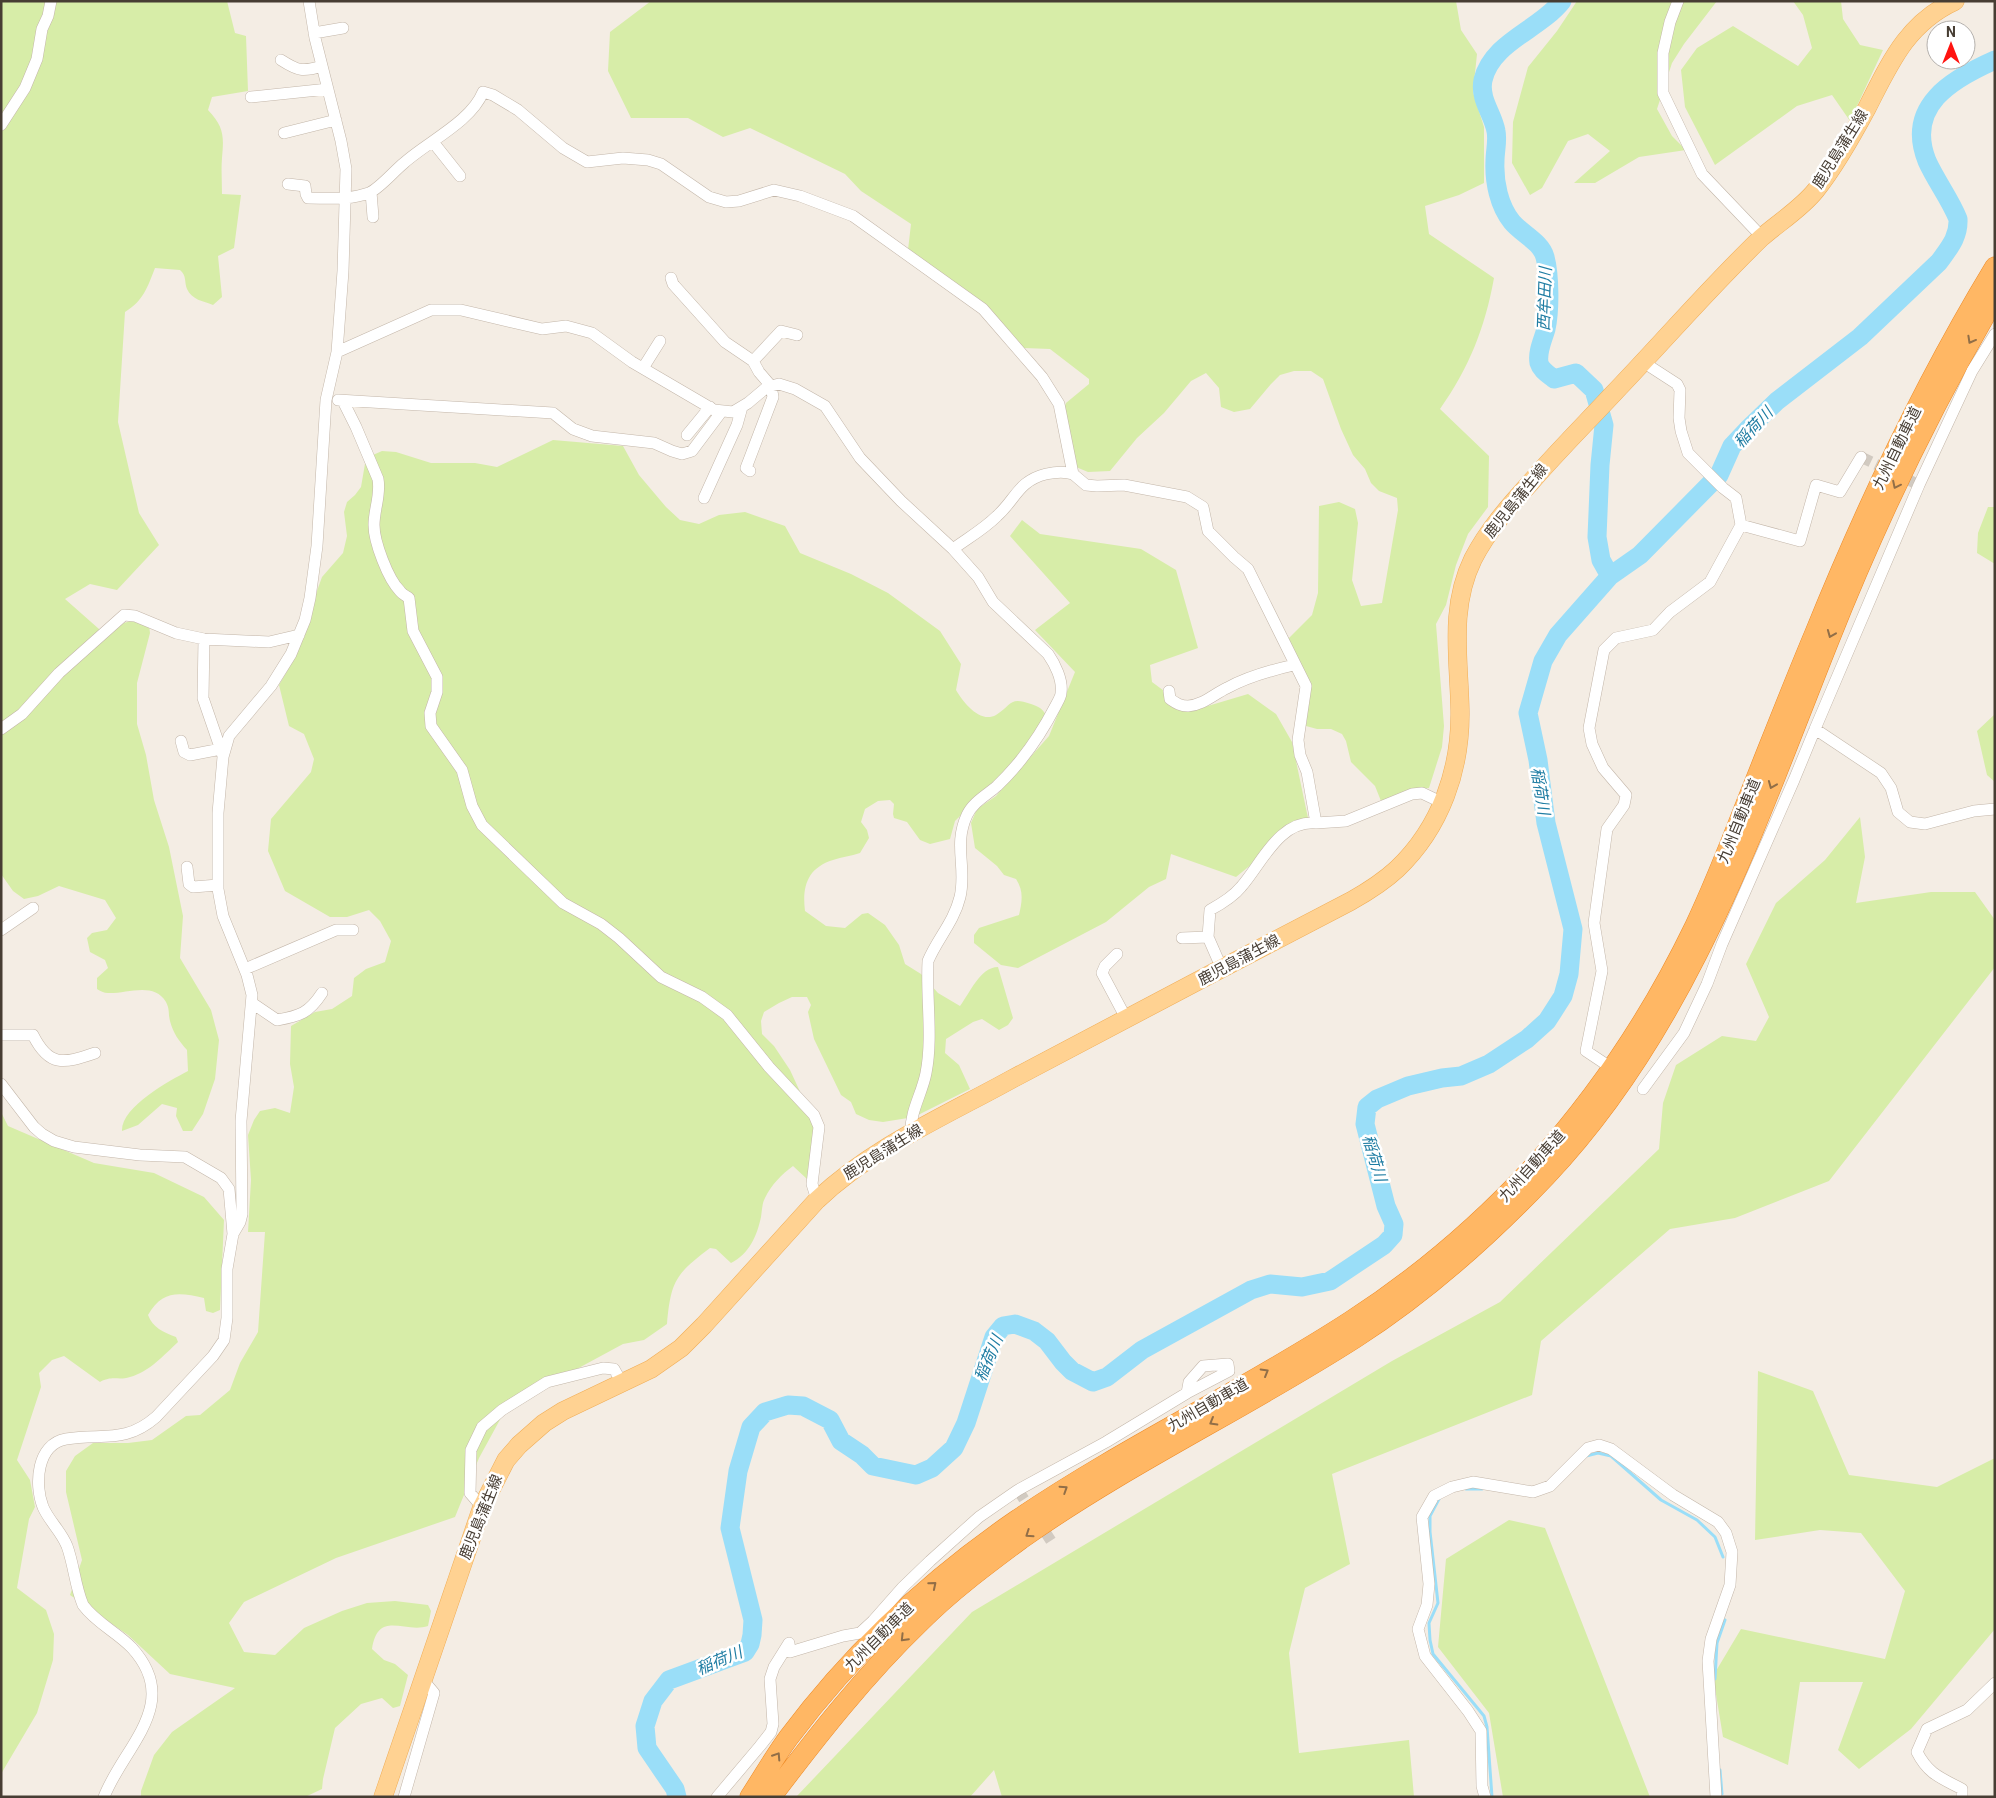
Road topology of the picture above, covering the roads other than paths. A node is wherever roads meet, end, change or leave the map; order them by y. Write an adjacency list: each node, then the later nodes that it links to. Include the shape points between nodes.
1 (51, 1): 12 (street, via 37,59 25,88)
2 (309, 1): 6 (street)
3 (1678, 1): 20 (street, via 1663,53 1663,94 1702,174)
4 (1955, 1): 20 (main road, 鹿児島蒲生線, via 1923,21 1906,39 1825,177 1799,207)
5 (343, 28): 6 (street)
6 (314, 33): 8 (street)
7 (281, 60): 8 (street, via 296,69 308,71)
8 (322, 66): 9 (street)
9 (328, 89): 10 (street); 11 (street)
10 (251, 97)
11 (336, 120): 13 (street); 18 (street, via 346,169)
12 (1, 125)
13 (284, 133)
14 (433, 142): 15 (street); 17 (street, via 405,161); 40 (street, via 480,101 483,92 518,110 563,148 587,162 623,158 648,160 661,164 709,197 726,202 774,190 853,216 983,309 1042,377 1059,404)
15 (460, 176)
16 (288, 184): 18 (street, via 305,186 308,198)
17 (371, 192): 18 (street); 19 (street)
18 (346, 199): 27 (street)
19 (374, 217)
20 (1762, 237): 29 (main road, 鹿児島蒲生線)
21 (1995, 267): 85 (highway, 九州自動車道, one-way to 21, via 786,1741 825,1692 910,1604 1014,1522 1068,1486 1295,1356 1396,1290 1492,1210 1538,1162 1586,1104 1654,1002 1695,926 1875,492 1922,398)
22 (672, 278): 28 (street, via 673,284 725,342)
23 (1995, 298): 86 (highway, 九州自動車道, one-way to 86, via 1936,405 1890,498 1709,932 1669,1009 1593,1120 1551,1171 1502,1221 1406,1302 1303,1370 1079,1501 972,1576 884,1659)
24 (797, 335): 28 (street, via 781,331)
25 (1994, 337): 49 (street, via 1972,370 1927,468)
26 (660, 341): 30 (street)
27 (337, 352): 30 (street, via 431,310 461,310 542,329 566,326 592,333); 32 (street)
28 (753, 361): 31 (street)
29 (1643, 362): 42 (street, via 1677,384 1681,431 1688,453 1736,498); 52 (main road, 鹿児島蒲生線, via 1508,508 1472,563 1461,593 1457,631 1460,709 1457,751 1454,772)
30 (643, 368): 34 (street)
31 (771, 386): 35 (street); 39 (street, via 773,397 746,468); 43 (street, via 779,384 795,388 825,406 860,458)
32 (326, 400): 33 (street); 44 (street, via 314,577)
33 (343, 401): 36 (street, via 553,413 573,429 592,436 654,443 682,454 692,451); 74 (street, via 378,478 380,487 374,525 378,545 391,577 409,598 413,630 437,677 437,692 430,712 431,726 462,770 472,806 482,826 563,903 601,924 661,978 702,997 727,1015 814,1115 819,1127 812,1184)
34 (710, 407): 36 (street); 37 (street)
35 (742, 407): 36 (street, via 733,412); 41 (street, via 737,426)
36 (722, 411)
37 (687, 434)
38 (1861, 457): 42 (street, via 1840,492 1816,485 1800,541)
39 (750, 471)
40 (1073, 474): 43 (street, via 1054,472 1024,483 996,518); 46 (street, via 1086,485 1124,486 1187,497 1203,507 1208,531 1248,568)
41 (704, 498)
42 (1741, 524): 70 (street, via 1710,582 1670,612 1653,630 1616,638 1604,650 1589,728 1603,768 1626,795 1624,805 1607,829 1594,923 1602,971 1586,1051)
43 (953, 549): 73 (street, via 978,576 993,602 1052,659 1060,680 1061,694 1044,728 1014,769 967,814 959,840 962,880 956,912 928,961 926,1074 910,1120)
44 (299, 635): 45 (street, via 269,642); 51 (street, via 271,686 229,736)
45 (204, 638): 48 (street, via 124,615 59,673 22,714); 51 (street, via 203,698)
46 (1294, 665): 47 (street, via 1272,670 1190,706 1175,703); 54 (street, via 1306,686 1298,740)
47 (1169, 692)
48 (1, 729)
49 (1815, 729): 53 (street, via 1881,773 1891,788 1898,812 1910,822 1925,824); 72 (street, via 1684,1033)
50 (181, 741): 51 (street, via 184,752 190,754)
51 (222, 753): 56 (street)
52 (1443, 803): 54 (street, via 1422,793 1412,794 1346,821); 64 (main road, 鹿児島蒲生線, via 1415,849 1376,886)
53 (1995, 809)
54 (1316, 823): 60 (street, via 1306,822 1291,828 1258,862 1240,888 1210,910)
55 (187, 867): 56 (street, via 189,884 193,887)
56 (218, 885): 63 (street, via 223,916)
57 (34, 908): 58 (street)
58 (1, 930)
59 (353, 930): 63 (street, via 336,930)
60 (1208, 937): 61 (street); 64 (street)
61 (1182, 938)
62 (1117, 954): 67 (street, via 1102,973)
63 (245, 969): 66 (street)
64 (1222, 969): 67 (main road, 鹿児島蒲生線)
65 (322, 993): 66 (street, via 303,1014 277,1020)
66 (252, 1003): 75 (street, via 241,1122 242,1214)
67 (1127, 1020): 73 (main road, 鹿児島蒲生線)
68 (1, 1035): 69 (street, via 33,1035 40,1050 59,1060 78,1059)
69 (95, 1053)
70 (1604, 1063)
71 (1, 1084): 75 (street, via 34,1127 54,1141 112,1152 185,1157 221,1178 228,1189)
72 (1643, 1089)
73 (911, 1133): 74 (main road, 鹿児島蒲生線, via 836,1182)
74 (817, 1200): 76 (main road, 鹿児島蒲生線, via 681,1348 651,1369)
75 (233, 1234): 81 (street, via 227,1269 226,1328 220,1347 146,1426 121,1436 63,1440 52,1445 41,1462 39,1494 67,1546 83,1605 131,1647 143,1662 151,1688 150,1710 142,1732)
76 (622, 1383): 78 (main road, 鹿児島蒲生線, via 563,1411 525,1439 506,1460); 78 (street, via 614,1370 603,1368 547,1382 502,1410 482,1427 471,1450 470,1493)
77 (1187, 1393): 84 (street, via 1018,1490 979,1517 930,1560 860,1633 790,1652 789,1643 774,1666 770,1679 773,1724 770,1732)
78 (482, 1507): 79 (main road, 鹿児島蒲生線)
79 (423, 1680): 82 (main road, 鹿児島蒲生線); 83 (street, via 434,1693)
80 (1995, 1683): 89 (street, via 1967,1710 1927,1729 1917,1752 1923,1765 1962,1789)
81 (104, 1797)
82 (383, 1797)
83 (404, 1797)
84 (717, 1797)
85 (750, 1797)
86 (771, 1797)
87 (1485, 1797): 88 (street, via 1481,1731 1425,1656 1418,1629 1427,1604 1429,1584 1422,1517 1434,1496 1452,1487 1473,1482 1533,1492 1550,1486 1588,1448 1599,1445 1612,1449 1673,1495 1718,1522 1726,1533 1732,1552 1730,1585 1711,1639 1708,1661)
88 (1716, 1797)
89 (1962, 1797)

